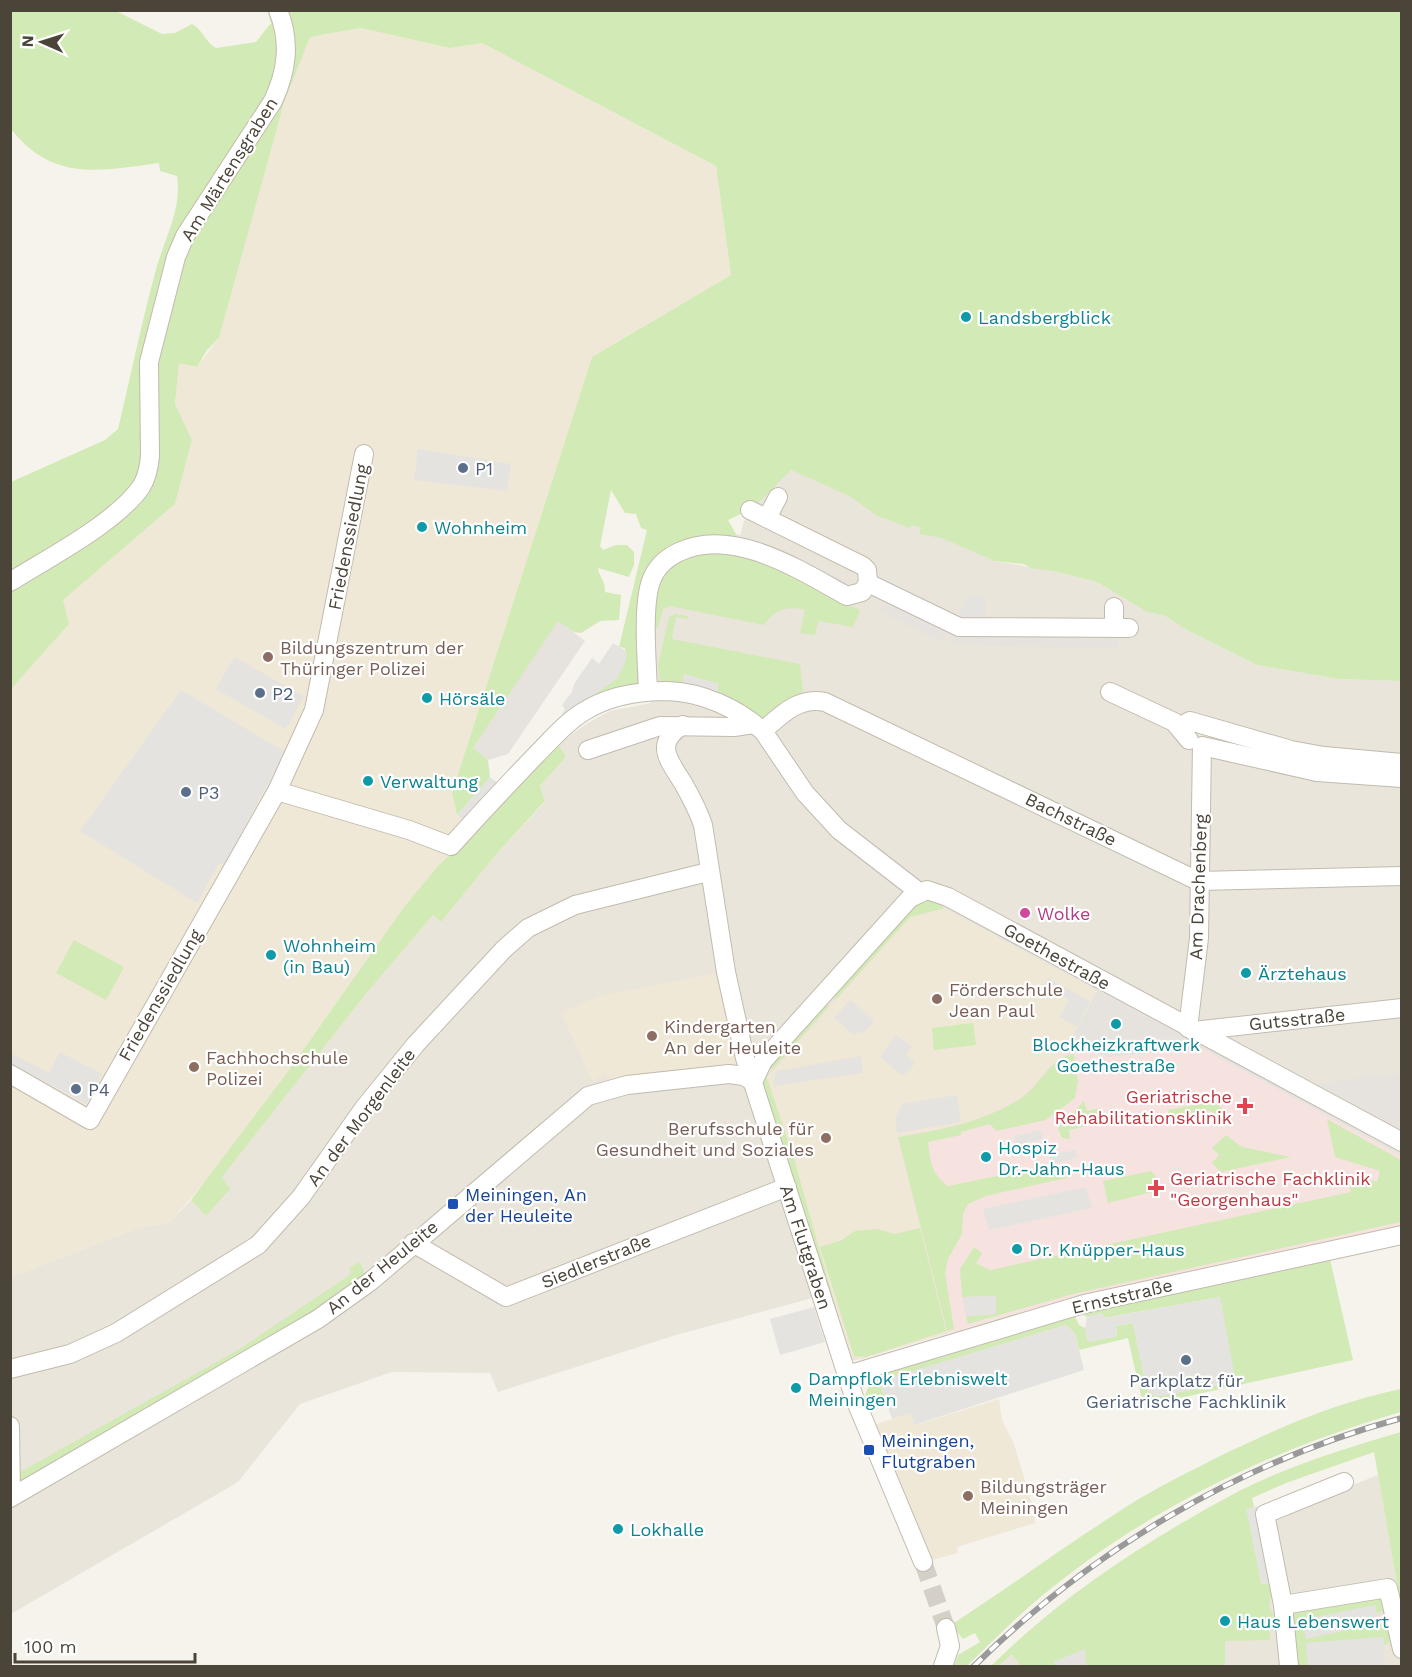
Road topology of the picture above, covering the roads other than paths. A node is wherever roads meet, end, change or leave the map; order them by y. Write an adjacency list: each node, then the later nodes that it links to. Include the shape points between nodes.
1 (278, 10): 6 (street, Am Märtensgraben, via 287,41 282,80 273,101 185,236 168,283 149,363 150,456 142,485 104,521)
2 (364, 454): 18 (street, Friedenssiedlung, via 314,710)
3 (778, 497): 5 (street)
4 (750, 510): 5 (street)
5 (766, 518): 7 (street, via 863,566)
6 (10, 582)
7 (868, 583): 8 (street, via 959,627 1121,628); 9 (street, via 862,592 847,596 792,567 748,550 705,544 682,551 666,559 650,582)
8 (1114, 607)
9 (648, 691): 12 (street, Goethestraße, via 701,696); 18 (street, via 606,700 571,720 451,846)
10 (1110, 692): 13 (street, via 1174,722)
11 (683, 725): 12 (street); 15 (street, via 660,726); 19 (street, Am Flutgraben, via 667,740 665,753 698,811)
12 (758, 727): 21 (street, Bachstraße, via 806,701 825,702); 22 (street, Goethestraße, via 805,793 839,830)
13 (1185, 734): 14 (street); 16 (street, via 1186,723 1190,721 1291,750)
14 (1202, 746): 17 (street, via 1317,772); 21 (street, Am Drachenberg)
15 (588, 750)
16 (1401, 763)
17 (1401, 778)
18 (277, 791): 25 (street, Friedenssiedlung, via 90,1120)
19 (708, 872): 26 (street, Am Flutgraben, via 726,972); 31 (street, An der Morgenleite, via 575,905 528,928 403,1059 301,1197 258,1245 107,1338 70,1354)
20 (1401, 876): 21 (street, Bachstraße)
21 (1198, 881): 24 (street, Am Drachenberg, via 1199,938)
22 (919, 891): 24 (street, Goethestraße, via 935,891 948,897); 26 (street, via 763,1061)
23 (1401, 1008): 24 (street, Gutsstraße)
24 (1190, 1029): 27 (street, Goethestraße)
25 (10, 1074)
26 (753, 1082): 28 (street, Am Flutgraben); 30 (street, An der Heuleite, via 729,1074 627,1085 588,1096)
27 (1401, 1142)
28 (787, 1187): 30 (street, Siedlerstraße, via 506,1297); 32 (street, Am Flutgraben)
29 (1401, 1234): 32 (street, Ernststraße, via 1084,1304)
30 (413, 1243): 35 (street, An der Heuleite, via 372,1281 318,1319)
31 (10, 1369)
32 (847, 1375): 36 (street, Am Flutgraben)
33 (10, 1426): 35 (street)
34 (1344, 1482): 37 (street, via 1265,1514)
35 (11, 1497)
36 (923, 1562)
37 (1283, 1605): 39 (street, via 1388,1588); 41 (street)
38 (946, 1628): 40 (street, via 950,1646)
39 (1401, 1649)
40 (943, 1666)
41 (1289, 1666)

